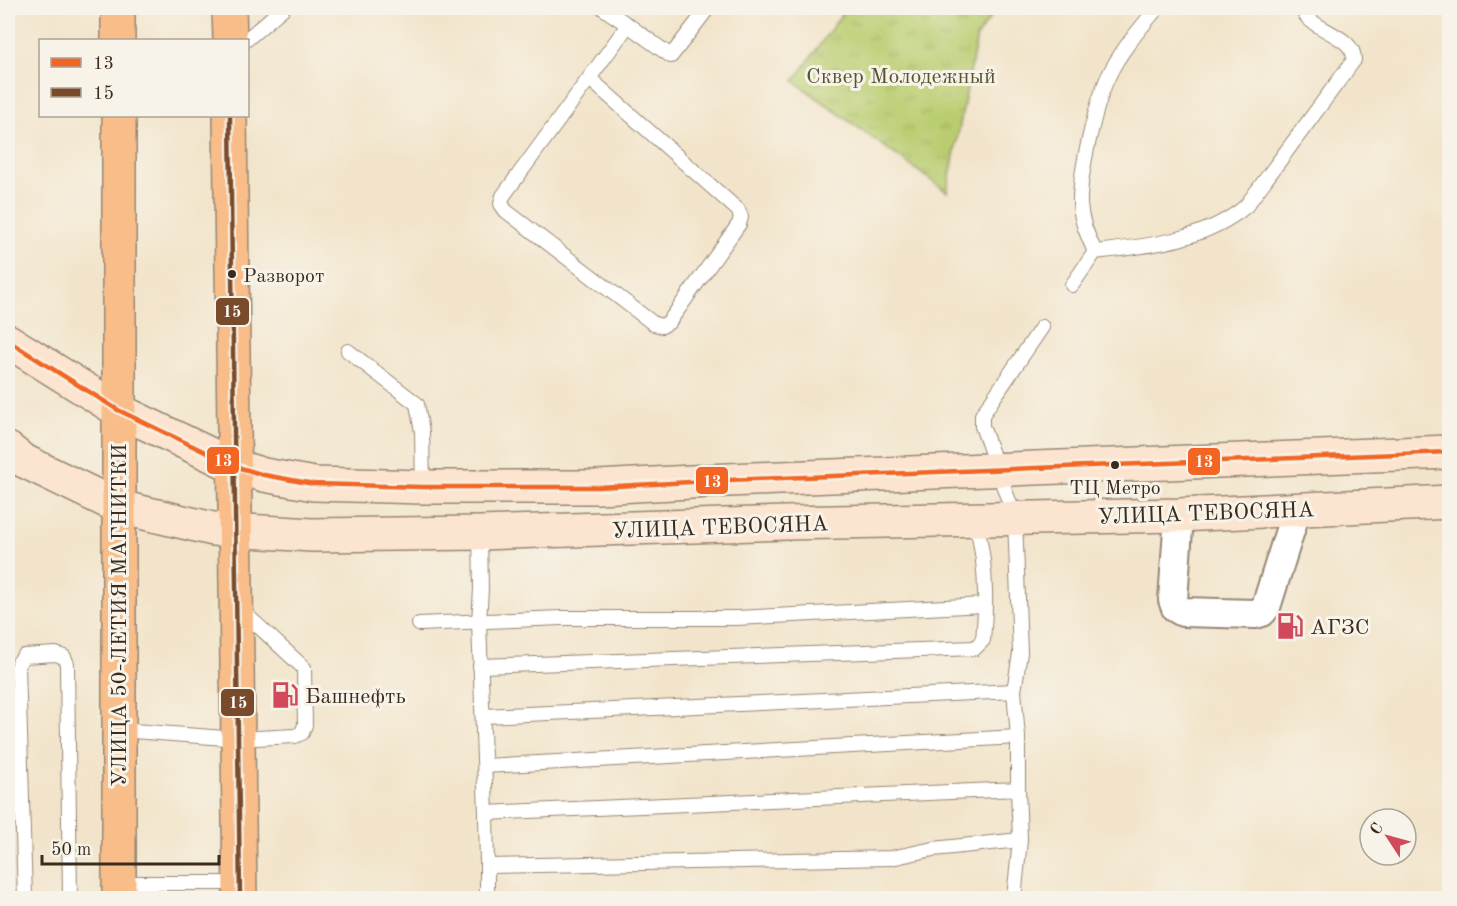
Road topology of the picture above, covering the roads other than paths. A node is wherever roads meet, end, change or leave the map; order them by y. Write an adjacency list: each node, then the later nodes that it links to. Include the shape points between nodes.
1 (118, 8): 9 (main road)
2 (230, 8): 10 (main road)
3 (284, 8): 11 (lane)
4 (603, 8): 8 (lane)
5 (708, 8): 8 (lane, via 670,56)
6 (1157, 8): 15 (lane, via 1123,51 1108,76 1098,106 1080,204 1084,230)
7 (1302, 8): 15 (lane, via 1307,18 1349,46 1354,60 1246,206 1214,227 1147,246)
8 (628, 25): 12 (lane)
9 (118, 39)
10 (230, 39)
11 (247, 39)
12 (590, 79): 12 (lane, via 503,196 501,204 654,324 662,326 669,322 741,217 738,210)
13 (119, 117): 20 (main road, УЛИЦА 50-ЛЕТИЯ МАГНИТКИ)
14 (230, 117): 23 (main road)
15 (1095, 252): 16 (lane)
16 (1072, 285)
17 (1042, 327): 24 (lane, via 982,415 982,426)
18 (8, 341): 20 (street, УЛИЦА ТЕВОСЯНА)
19 (348, 351): 25 (lane, via 417,404)
20 (118, 410): 23 (street, УЛИЦА ТЕВОСЯНА); 27 (main road, УЛИЦА 50-ЛЕТИЯ МАГНИТКИ)
21 (8, 449): 27 (street, УЛИЦА ТЕВОСЯНА, via 22,460)
22 (1449, 452): 24 (street, УЛИЦА ТЕВОСЯНА)
23 (234, 465): 25 (street, УЛИЦА ТЕВОСЯНА, via 264,476 314,484); 32 (main road)
24 (998, 471): 25 (street, УЛИЦА ТЕВОСЯНА, via 598,487); 30 (lane)
25 (423, 487)
26 (1449, 502): 28 (street, УЛИЦА ТЕВОСЯНА)
27 (119, 507): 32 (street, УЛИЦА ТЕВОСЯНА); 41 (main road, УЛИЦА 50-ЛЕТИЯ МАГНИТКИ)
28 (1297, 508): 29 (street, УЛИЦА ТЕВОСЯНА); 29 (street, via 1266,607 1255,614 1183,612 1176,608 1173,600)
29 (1179, 515): 30 (street, УЛИЦА ТЕВОСЯНА)
30 (1015, 518): 31 (street, УЛИЦА ТЕВОСЯНА); 39 (lane, via 1020,653)
31 (975, 520): 33 (street, УЛИЦА ТЕВОСЯНА); 34 (lane, via 985,571)
32 (236, 532): 33 (street, УЛИЦА ТЕВОСЯНА); 35 (main road)
33 (480, 533): 36 (lane)
34 (984, 605): 36 (lane, via 736,618); 38 (lane, via 980,645 968,649)
35 (237, 606): 43 (main road); 43 (lane, via 302,665 305,725 302,733 295,736)
36 (479, 622): 37 (lane); 38 (lane)
37 (419, 624)
38 (480, 666): 40 (lane)
39 (1014, 691): 40 (lane); 42 (lane)
40 (483, 716): 44 (lane)
41 (118, 730): 43 (lane); 49 (main road, УЛИЦА 50-ЛЕТИЯ МАГНИТКИ)
42 (1018, 737): 44 (lane); 45 (lane)
43 (238, 739): 50 (main road)
44 (484, 766): 46 (lane)
45 (1018, 789): 46 (lane); 47 (lane)
46 (486, 813): 48 (lane)
47 (1020, 840): 48 (lane, via 933,849 891,858); 54 (lane)
48 (487, 866): 53 (lane)
49 (119, 891): 50 (lane)
50 (240, 891)
51 (25, 898): 52 (lane, via 18,667 24,656 56,654 64,657 67,664)
52 (70, 898)
53 (487, 898)
54 (1014, 898)

